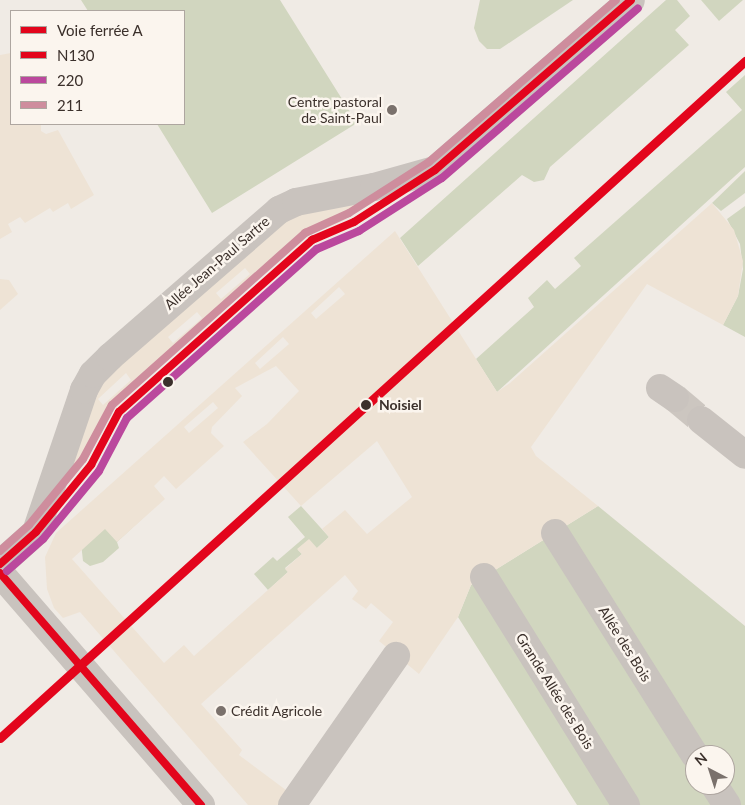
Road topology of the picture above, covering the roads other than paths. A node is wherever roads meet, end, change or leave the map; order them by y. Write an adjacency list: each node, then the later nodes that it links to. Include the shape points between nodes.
1 (631, 0): 5 (street, Allée Jean-Paul Sartre, via 435,170 374,187 296,202 279,210 110,357 93,374 84,390 36,532)
2 (701, 420): 3 (street)
3 (745, 455)
4 (555, 533): 9 (street, Allée des Bois)
5 (0, 564)
6 (0, 573): 10 (street)
7 (484, 577): 12 (street, Grande Allée des Bois)
8 (396, 656): 11 (street)
9 (689, 745)
10 (201, 805)
11 (292, 805)
12 (626, 805)

